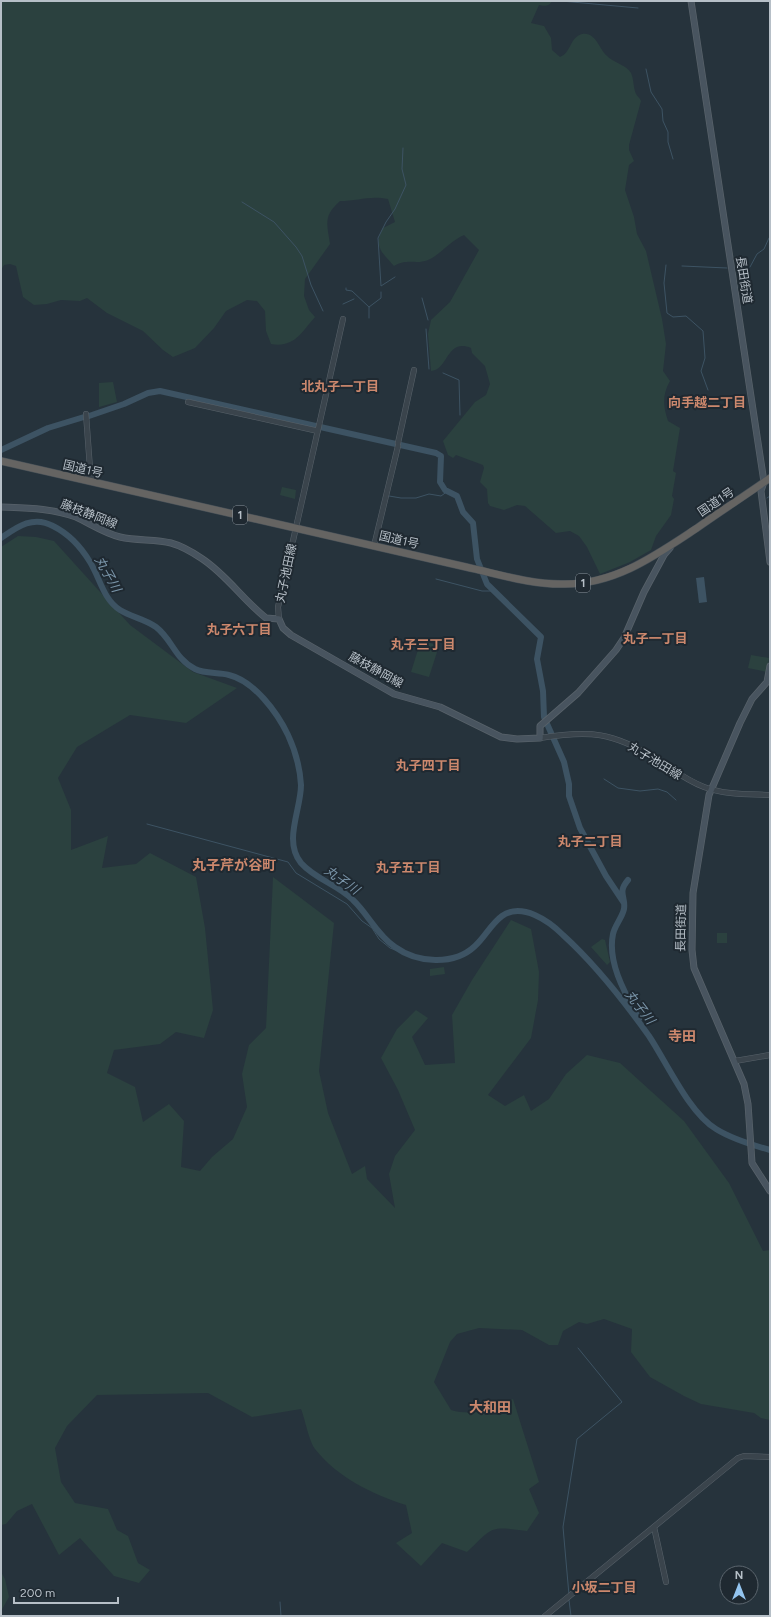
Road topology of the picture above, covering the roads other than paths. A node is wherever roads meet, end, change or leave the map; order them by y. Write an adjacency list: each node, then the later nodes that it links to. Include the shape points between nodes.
1 (691, 1): 8 (main road, 長田街道)
2 (343, 319): 6 (street, 丸子池田線)
3 (414, 370): 13 (street)
4 (188, 402): 6 (street)
5 (86, 414): 9 (street)
6 (318, 429): 11 (street, 丸子池田線)
7 (1, 461): 9 (highway, 国道1号 / 1)
8 (768, 478): 12 (highway, 国道1号 / 1); 15 (main road, 長田街道, via 761,491)
9 (92, 482): 11 (highway, 国道1号 / 1)
10 (1, 507): 17 (main road, 藤枝静岡線, via 37,508 56,512 76,517 120,537 178,546 217,570 266,618)
11 (296, 528): 13 (highway, 国道1号 / 1); 17 (street, 丸子池田線, via 278,607)
12 (673, 544): 14 (highway, 国道1号 / 1); 16 (main road)
13 (374, 546): 14 (highway, 国道1号 / 1, via 546,583 577,584 611,576)
14 (649, 560): 16 (main road, via 656,561)
15 (770, 562)
16 (656, 570): 19 (main road, via 616,650 578,693 545,722 540,728)
17 (279, 619): 19 (main road, 藤枝静岡線, via 291,635 392,693 440,707 501,737)
18 (770, 666): 20 (main road, 長田街道, via 766,682 756,693 743,717)
19 (540, 738): 20 (street, 丸子池田線, via 590,733 618,739 645,752 685,779)
20 (711, 789): 21 (street, 丸子池田線); 23 (main road, 長田街道, via 693,893 692,958 694,968)
21 (770, 795)
22 (770, 1055): 23 (street)
23 (735, 1061): 24 (main road, 長田街道, via 747,1094 754,1167)
24 (770, 1191)
25 (770, 1457): 26 (street, via 740,1457)
26 (654, 1526): 27 (street); 28 (street)
27 (666, 1582)
28 (545, 1616)

